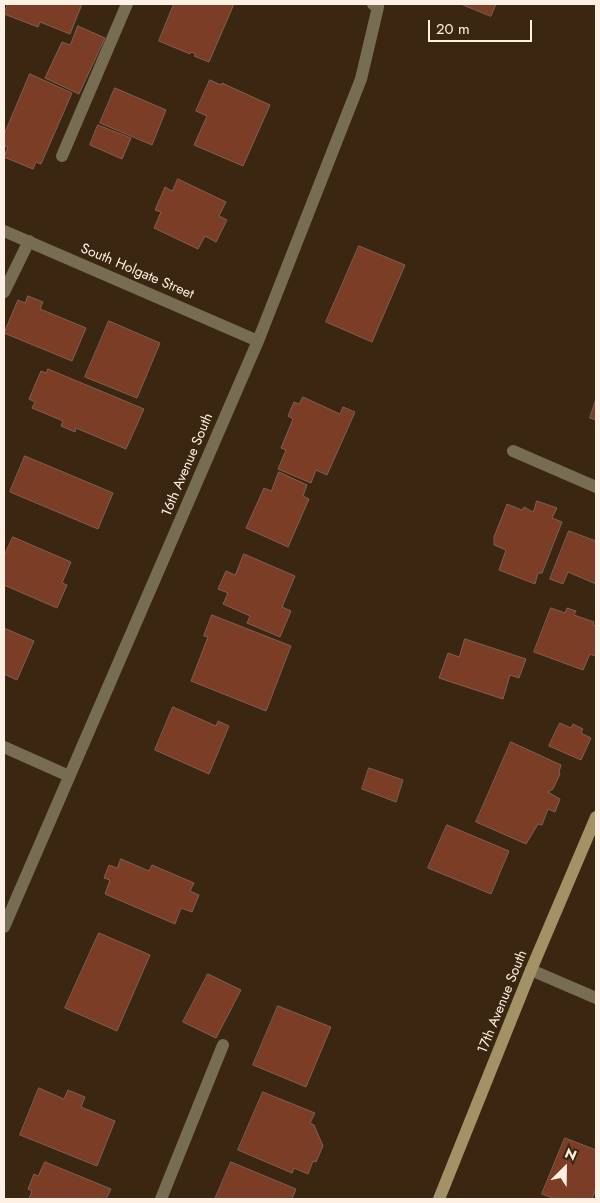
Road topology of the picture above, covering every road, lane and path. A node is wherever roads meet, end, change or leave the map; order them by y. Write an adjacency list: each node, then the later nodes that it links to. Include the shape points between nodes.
1 (127, 4): 3 (street)
2 (376, 5): 7 (street, 16th Avenue South, via 361,79)
3 (62, 156)
4 (4, 231): 5 (street, South Holgate Street)
5 (28, 242): 6 (street); 7 (street, South Holgate Street)
6 (4, 292)
7 (258, 341): 11 (street, 16th Avenue South)
8 (513, 451): 9 (street)
9 (596, 487)
10 (4, 747): 11 (street)
11 (69, 776): 13 (street, 16th Avenue South)
12 (596, 817): 14 (street, 17th Avenue South)
13 (4, 927)
14 (531, 970): 15 (street); 18 (street, 17th Avenue South)
15 (596, 998)
16 (223, 1045): 17 (street)
17 (161, 1199)
18 (439, 1199)

